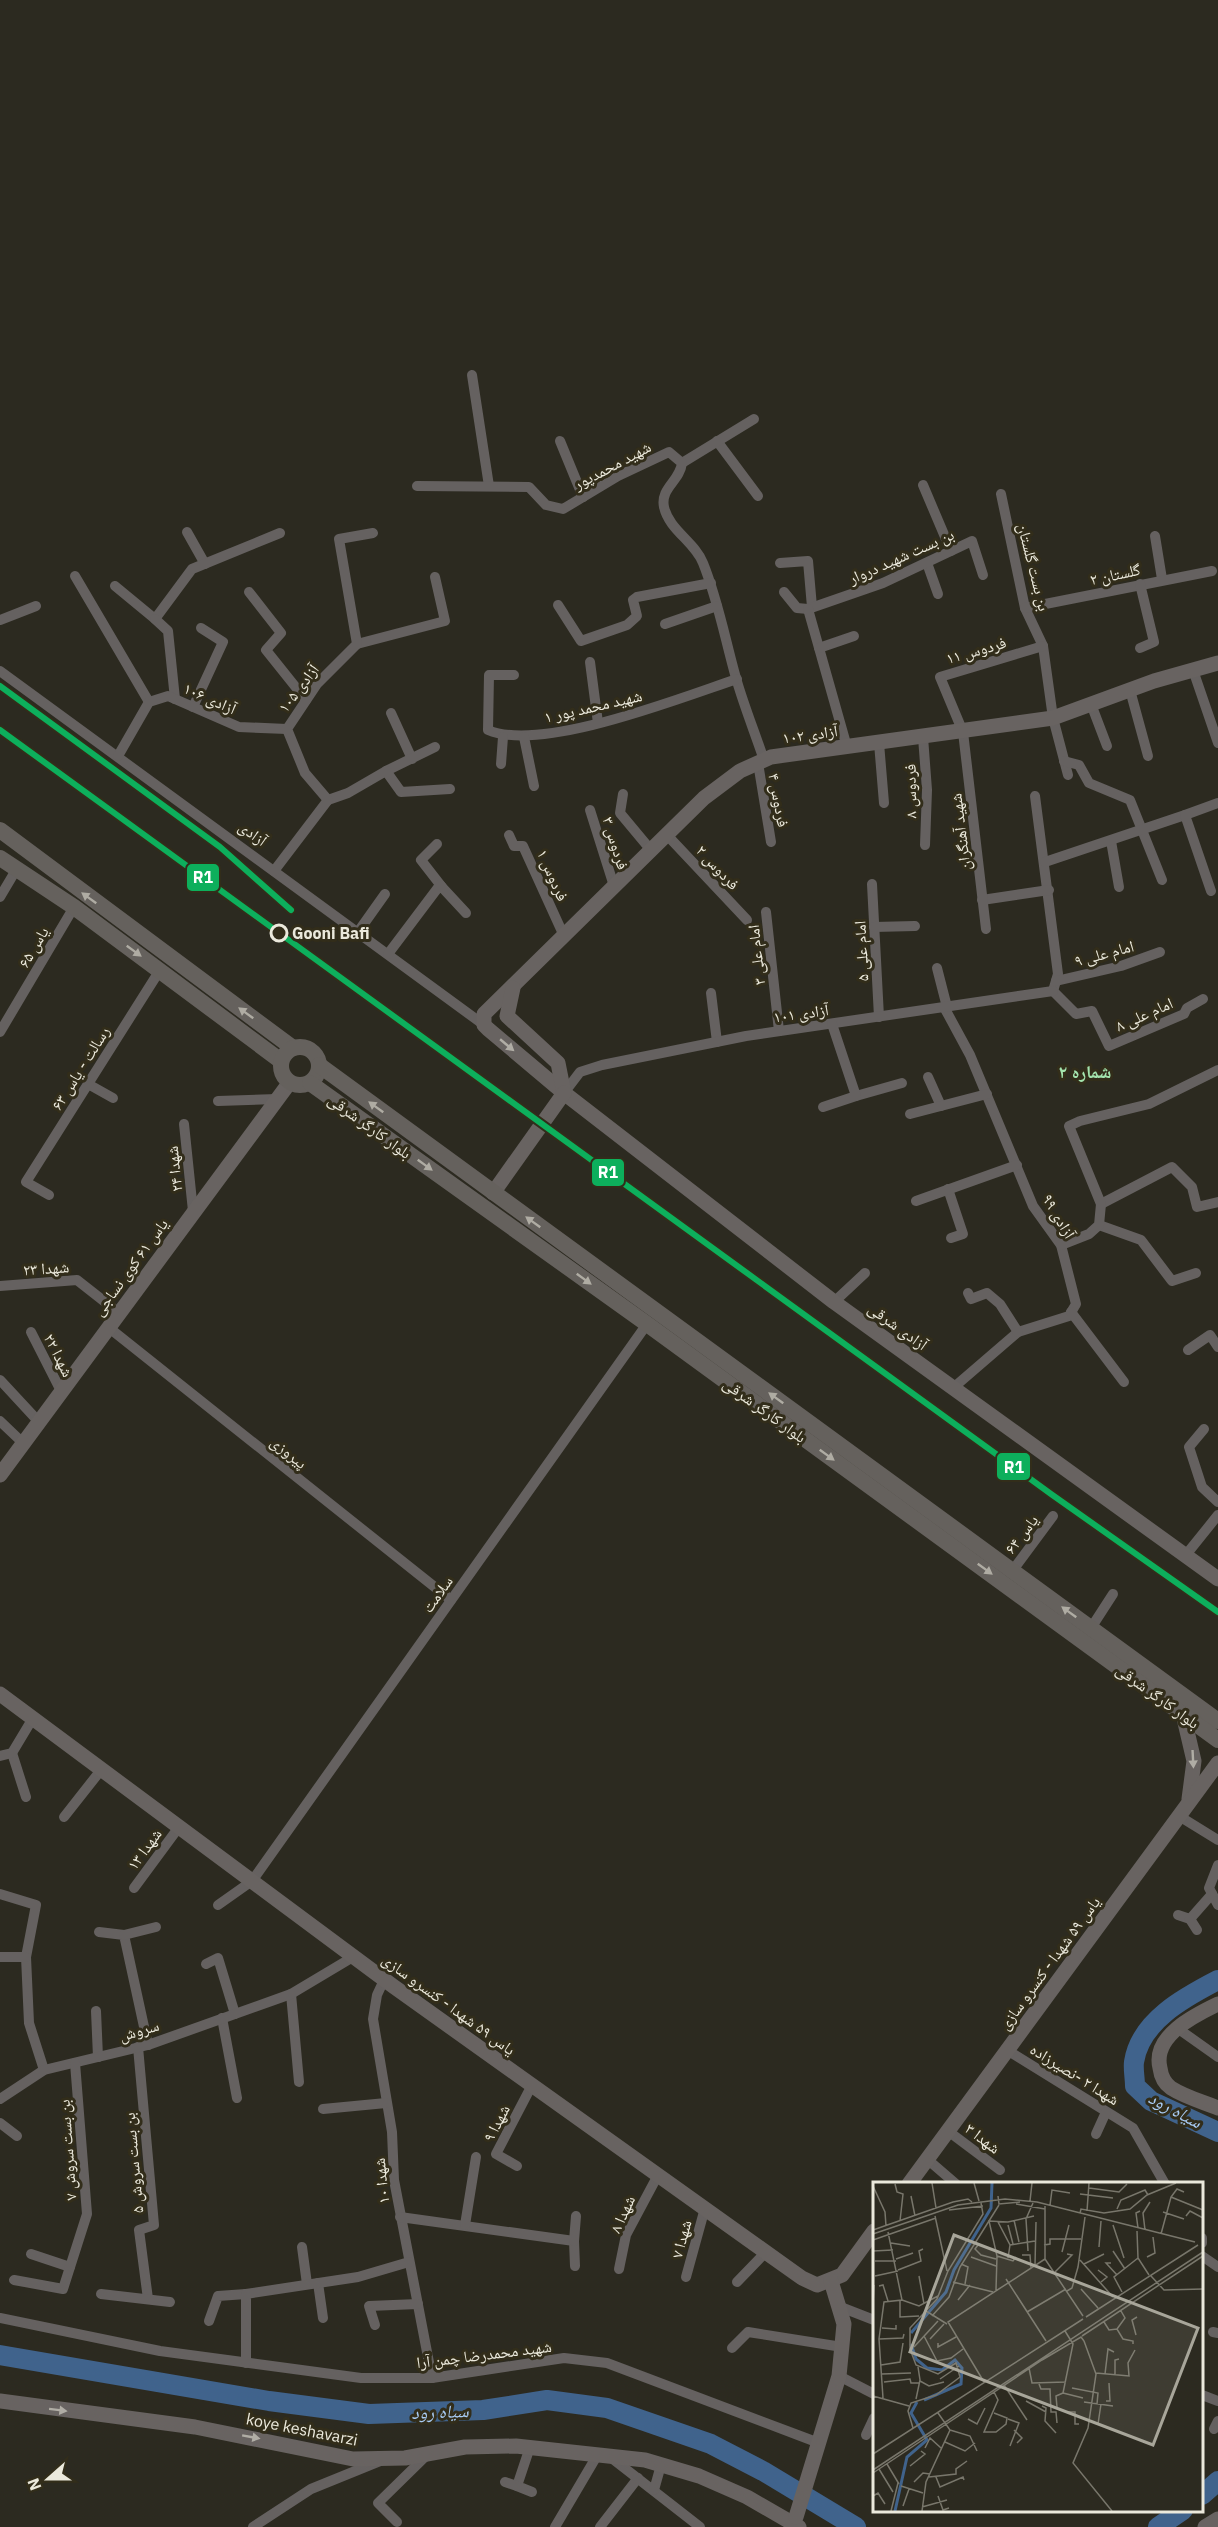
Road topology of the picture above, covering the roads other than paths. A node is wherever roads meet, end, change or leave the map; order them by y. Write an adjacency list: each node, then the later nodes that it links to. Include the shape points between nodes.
1 (472, 375): 8 (street)
2 (754, 419): 4 (street)
3 (560, 441): 11 (street)
4 (717, 441): 5 (street); 10 (street)
5 (682, 463): 11 (street, شهید محمدپور, via 669,452); 25 (street, via 680,475 667,488 664,507 673,525 698,551)
6 (923, 485): 16 (street)
7 (417, 486): 8 (street, شهید محمدپور)
8 (489, 486): 11 (street, شهید محمدپور, via 529,487 546,505 563,508)
9 (1001, 494): 35 (street, بن بست گلستان)
10 (758, 496)
11 (583, 497)
12 (187, 532): 19 (street)
13 (280, 533): 19 (street)
14 (373, 533): 41 (street, via 339,539)
15 (1155, 536): 24 (street)
16 (951, 551): 17 (street, بن بست شهید دروار); 21 (street, بن بست شهید دروار, via 972,541)
17 (927, 562): 30 (street); 34 (street, بن بست شهید دروار, via 883,584)
18 (780, 563): 34 (street, via 808,561)
19 (205, 564): 36 (street, via 192,569)
20 (1212, 571): 24 (street, گلستان ۲)
21 (983, 575)
22 (75, 576): 54 (street)
23 (435, 577): 41 (street, via 445,621)
24 (1162, 579): 26 (street, گلستان ۲)
25 (711, 583): 31 (street, via 637,597 633,600 637,616 627,625 581,641); 33 (street)
26 (1140, 584): 35 (street, گلستان ۲); 44 (street, via 1154,642)
27 (115, 586): 36 (street)
28 (249, 592): 53 (street, via 281,633 266,650)
29 (784, 592): 34 (street, via 796,608)
30 (938, 594)
31 (558, 605)
32 (36, 606): 37 (street)
33 (717, 606): 38 (street); 50 (street)
34 (810, 608): 43 (street)
35 (1025, 608): 42 (street, بن بست گلستان)
36 (155, 619): 52 (street, via 168,631)
37 (0, 620)
38 (665, 624)
39 (201, 628): 56 (street, via 223,642)
40 (854, 636): 43 (street)
41 (357, 644): 53 (street, آزادی ۱۰۵)
42 (1043, 646): 58 (street, بن بست گلستان); 61 (street, فردوس ۱۱, via 940,677)
43 (819, 648): 69 (street)
44 (1140, 648)
45 (590, 662): 59 (street)
46 (1218, 663): 47 (street, آزادی ۱۰۲)
47 (1193, 670): 51 (street, آزادی ۱۰۲); 66 (street)
48 (0, 671): 70 (street, آزادی)
49 (513, 675): 62 (street, شهید محمد پور ۱, via 489,675 488,730)
50 (737, 679): 59 (street, شهید محمد پور ۱); 74 (street)
51 (1130, 690): 55 (street, آزادی ۱۰۲); 71 (street)
52 (175, 699): 54 (street, آزادی ۱۰۶, via 168,696); 56 (street, آزادی ۱۰۶)
53 (306, 699): 60 (street, آزادی ۱۰۵)
54 (149, 702): 70 (street)
55 (1091, 704): 58 (street, آزادی ۱۰۲); 67 (street)
56 (193, 708): 60 (street, آزادی ۱۰۶, via 239,727)
57 (391, 713): 72 (street)
58 (1053, 718): 61 (street, آزادی ۱۰۲); 73 (street, بن بست گلستان)
59 (598, 723): 63 (street, شهید محمد پور ۱)
60 (287, 729): 82 (street, آزادی ۱۰۵, via 305,773)
61 (963, 732): 64 (street, آزادی ۱۰۲); 109 (street, شهید آهنگران)
62 (503, 736): 63 (street, شهید محمد پور ۱); 75 (street)
63 (524, 737): 78 (street)
64 (923, 737): 65 (street, آزادی ۱۰۲); 94 (street, فردوس ۸, via 927,790)
65 (879, 743): 69 (street, آزادی ۱۰۲); 83 (street)
66 (1218, 743)
67 (1107, 746)
68 (435, 747): 72 (street)
69 (847, 747): 74 (street, آزادی ۱۰۲)
70 (118, 756): 99 (street, آزادی)
71 (1148, 756)
72 (412, 759): 76 (street)
73 (1064, 761): 77 (street, بن بست گلستان); 88 (street, via 1079,765 1089,783 1130,800)
74 (761, 762): 89 (street, آزادی ۱۰۲, via 740,771 704,798); 92 (street, فردوس ۴)
75 (501, 764)
76 (386, 771): 79 (street, via 401,792); 82 (street)
77 (1068, 775)
78 (534, 786)
79 (450, 789)
80 (623, 794): 95 (street, via 620,813)
81 (1035, 796): 97 (street)
82 (328, 800): 99 (street)
83 (884, 803)
84 (1218, 803): 86 (street)
85 (590, 810): 102 (street, فردوس ۳)
86 (1185, 815): 88 (street); 106 (street)
87 (0, 830): 134 (main road, one-way to 87)
88 (1144, 830): 91 (street); 100 (street)
89 (666, 834): 95 (street, آزادی ۱۰۲); 113 (street, فردوس ۲)
90 (509, 835): 118 (street, فردوس ۱, via 514,846 523,846)
91 (1111, 841): 97 (street); 104 (street)
92 (771, 842)
93 (437, 844): 103 (street, via 421,860)
94 (925, 845)
95 (650, 849): 102 (street, آزادی ۱۰۲)
96 (0, 858): 98 (main road)
97 (1045, 862): 105 (street)
98 (16, 870): 108 (street); 110 (main road)
99 (274, 870): 117 (street, آزادی)
100 (1161, 880)
101 (872, 884): 115 (street, امام علی ۵)
102 (614, 886): 118 (street, آزادی ۱۰۲)
103 (442, 887): 112 (street); 120 (street)
104 (1119, 887)
105 (1049, 890): 109 (street); 123 (street, via 1058,974)
106 (1211, 891)
107 (385, 894): 117 (street)
108 (0, 897)
109 (982, 900): 116 (street, شهید آهنگران)
110 (74, 907): 122 (main road, one-way to 122); 132 (street, یاس ۶۵)
111 (766, 912): 131 (street, امام علی ۳)
112 (466, 913)
113 (747, 920)
114 (915, 926): 115 (street)
115 (874, 927): 128 (street, امام علی ۵)
116 (986, 929)
117 (358, 932): 120 (street, آزادی)
118 (564, 936): 124 (street, آزادی ۱۰۲)
119 (1160, 952): 123 (street, امام علی ۹)
120 (388, 954): 130 (street, آزادی)
121 (937, 968): 127 (street, آزادی ٩٩)
122 (160, 970): 135 (main road); 142 (street, رسالت - یاس ۶۳)
123 (1055, 986): 126 (street, امام علی ۸, via 1076,1014 1092,1011 1109,1046 1184,1014); 127 (street, آزادی ۱۰۱)
124 (513, 988): 130 (street, via 484,1014); 143 (street, via 507,1016 558,1063)
125 (711, 993): 133 (street)
126 (1203, 999)
127 (946, 1007): 128 (street, آزادی ۱۰۱); 144 (street, آزادی ٩٩)
128 (879, 1017): 129 (street, آزادی ۱۰۱)
129 (832, 1024): 131 (street, آزادی ۱۰۱); 145 (street)
130 (484, 1025): 143 (street, آزادی, one-way to 143)
131 (779, 1031): 133 (street, آزادی ۱۰۱)
132 (0, 1032)
133 (717, 1042): 143 (street, آزادی ۱۰۱, via 580,1072)
134 (293, 1048): 135 (main road); 136 (main road, via 310,1050)
135 (281, 1061): 139 (main road, via 281,1069)
136 (319, 1065): 140 (main road); 155 (main road, بلوار کارگر شرقی, one-way to 136)
137 (1218, 1070): 159 (street, via 1149,1104 1069,1126)
138 (928, 1077): 149 (street)
139 (290, 1082): 140 (main road); 147 (street, یاس ۶۱ کوی نساجی)
140 (310, 1083): 171 (main road, بلوار کارگر شرقی, one-way to 171)
141 (902, 1083): 145 (street)
142 (88, 1084): 146 (street); 156 (street, رسالت - یاس ۶۳, via 26,1182)
143 (564, 1093): 155 (street); 168 (street, آزادی شرقی)
144 (987, 1094): 149 (street); 153 (street, آزادی ٩٩)
145 (856, 1096): 150 (street)
146 (113, 1098)
147 (277, 1099): 148 (street); 160 (street, یاس ۶۱ کوی نساجی)
148 (218, 1101)
149 (941, 1106): 151 (street)
150 (823, 1107)
151 (910, 1114)
152 (184, 1124): 160 (street, شهدا ۲۴)
153 (1017, 1165): 154 (street); 163 (street, آزادی ٩٩, via 1033,1206)
154 (948, 1189): 157 (street); 162 (street, via 963,1234)
155 (493, 1192): 187 (main road, بلوار کارگر شرقی, one-way to 155)
156 (49, 1195)
157 (916, 1201)
158 (1218, 1202): 159 (street, via 1197,1207 1192,1187 1172,1167)
159 (1101, 1204): 161 (street)
160 (193, 1212): 170 (street, یاس ۶۱ کوی نساجی)
161 (1099, 1225): 163 (street, via 1089,1234); 165 (street, via 1141,1240 1173,1281)
162 (951, 1238)
163 (1061, 1245): 169 (street, آزادی ٩٩, via 1076,1304)
164 (865, 1273): 168 (street)
165 (1196, 1273)
166 (0, 1286): 170 (street, شهدا ۲۳, via 77,1280)
167 (968, 1293): 174 (street, via 971,1299 987,1293 1000,1304)
168 (834, 1302): 179 (street, آزادی شرقی)
169 (1071, 1312): 174 (street, via 1069,1316); 178 (street)
170 (119, 1313): 172 (street, یاس ۶۱ کوی نساجی)
171 (647, 1324): 187 (main road, بلوار کارگر شرقی, one-way to 187); 194 (street, سلامت)
172 (108, 1327): 180 (street, یاس ۶۱ کوی نساجی); 194 (street, پیروزی)
173 (31, 1332): 180 (street, شهدا ۲۲)
174 (1018, 1332): 179 (street)
175 (1218, 1347): 176 (street, via 1210,1335)
176 (1188, 1350)
177 (0, 1380): 182 (street)
178 (1124, 1382)
179 (953, 1388): 190 (street, آزادی شرقی)
180 (61, 1391): 182 (street, یاس ۶۱ کوی نساجی)
181 (0, 1421): 184 (street)
182 (39, 1422): 184 (street, یاس ۶۱ کوی نساجی)
183 (1204, 1429): 186 (street, via 1189,1447 1202,1487)
184 (23, 1443): 185 (street, یاس ۶۱ کوی نساجی)
185 (0, 1475)
186 (1218, 1502)
187 (908, 1504): 191 (main road, بلوار کارگر شرقی); 197 (main road, بلوار کارگر شرقی, one-way to 197)
188 (1218, 1515): 190 (street)
189 (1053, 1516): 191 (street, یاس ۶۴)
190 (1185, 1556): 192 (street, آزادی شرقی)
191 (1013, 1570): 195 (main road, بلوار کارگر شرقی, one-way to 191)
192 (1218, 1579)
193 (1113, 1594): 195 (street)
194 (451, 1600): 211 (street, سلامت)
195 (1091, 1628): 199 (main road, بلوار کارگر شرقی)
196 (0, 1694): 198 (street, یاس ۵۹ شهدا - کنسرو سازی)
197 (1183, 1714): 200 (main road, بلوار کارگر شرقی); 206 (street, one-way to 206, via 1194,1761)
198 (33, 1718): 201 (street); 204 (street, یاس ۵۹ شهدا - کنسرو سازی)
199 (1218, 1721)
200 (1218, 1740)
201 (12, 1753): 202 (street); 205 (street)
202 (0, 1756)
203 (1218, 1763): 206 (street, یاس ۵۹ شهدا - کنسرو سازی)
204 (101, 1770): 207 (street); 208 (street, یاس ۵۹ شهدا - کنسرو سازی)
205 (26, 1797)
206 (1183, 1810): 209 (street); 235 (street, یاس ۵۹ شهدا - کنسرو سازی)
207 (64, 1817)
208 (179, 1827): 211 (street, یاس ۵۹ شهدا - کنسرو سازی); 212 (street, شهدا ۱۳)
209 (1218, 1840)
210 (1218, 1866): 214 (street, via 1209,1888)
211 (252, 1881): 215 (street, سلامت); 225 (street, یاس ۵۹ شهدا - کنسرو سازی)
212 (134, 1888)
213 (0, 1894): 224 (street, via 36,1905)
214 (1212, 1894): 216 (street); 218 (street)
215 (218, 1905)
216 (1218, 1905)
217 (1178, 1915): 218 (street)
218 (1190, 1919): 220 (street)
219 (156, 1927): 222 (street)
220 (1197, 1930)
221 (99, 1932): 222 (street)
222 (124, 1935): 234 (street)
223 (0, 1957): 224 (street)
224 (26, 1957): 239 (street, via 29,2022)
225 (353, 1957): 227 (street, یاس ۵۹ شهدا - کنسرو سازی); 228 (street, سروش)
226 (206, 1964): 231 (street, via 218,1958)
227 (384, 1980): 241 (street, یاس ۵۹ شهدا - کنسرو سازی); 244 (street, شهدا ۱۰, via 373,2019)
228 (291, 1994): 231 (street, سروش); 240 (street)
229 (1218, 2004): 233 (street)
230 (96, 2011): 236 (street)
231 (235, 2014): 232 (street, سروش)
232 (222, 2018): 234 (street, سروش); 242 (street)
233 (1177, 2028): 237 (street); 246 (street, via 1160,2055 1162,2078 1170,2087)
234 (143, 2046): 236 (street, سروش); 282 (street, بن بست سروش ۵, via 154,2225 138,2230)
235 (1008, 2050): 247 (street, شهدا ۲ -نصیرزاده); 249 (street, یاس ۵۹ شهدا - کنسرو سازی)
236 (98, 2057): 238 (street, سروش)
237 (1218, 2057)
238 (75, 2063): 239 (street, سروش); 272 (street, بن بست سروش ۷, via 87,2214)
239 (44, 2070): 243 (street, سروش)
240 (299, 2082)
241 (532, 2085): 254 (street, شهدا ۹, via 496,2154); 256 (street, یاس ۵۹ شهدا - کنسرو سازی)
242 (237, 2098)
243 (0, 2099)
244 (386, 2103): 245 (street); 262 (street, شهدا ۱۰)
245 (323, 2109)
246 (1218, 2109)
247 (1107, 2112): 250 (street); 259 (street, شهدا ۲ -نصیرزاده, via 1133,2128)
248 (0, 2123): 251 (street)
249 (948, 2131): 253 (street, یاس ۵۹ شهدا - کنسرو سازی); 255 (street, شهدا ۳)
250 (1096, 2134)
251 (17, 2136)
252 (476, 2157): 263 (street)
253 (927, 2159): 257 (street, یاس ۵۹ شهدا - کنسرو سازی); 258 (street)
254 (517, 2166)
255 (1000, 2170)
256 (658, 2175): 260 (street, یاس ۵۹ شهدا - کنسرو سازی); 274 (street, شهدا ۸, via 626,2235)
257 (910, 2182)
258 (954, 2182)
259 (1164, 2182)
260 (705, 2208): 267 (street, یاس ۵۹ شهدا - کنسرو سازی); 275 (street, شهدا ۷)
261 (576, 2216): 265 (street)
262 (400, 2217): 263 (street); 270 (street, شهدا ۱۰)
263 (465, 2225): 265 (street)
264 (873, 2232): 277 (street, via 842,2275)
265 (574, 2241): 271 (street)
266 (302, 2247): 279 (street)
267 (766, 2252): 277 (street, یاس ۵۹ شهدا - کنسرو سازی, via 818,2285); 278 (street)
268 (31, 2254): 272 (street)
269 (1203, 2257): 273 (street)
270 (409, 2262): 279 (street, via 358,2277); 284 (street, شهدا ۱۰)
271 (575, 2266)
272 (70, 2267): 276 (street, بن بست سروش ۷, via 63,2289)
273 (1218, 2267)
274 (620, 2269)
275 (686, 2277)
276 (14, 2280)
277 (831, 2281): 285 (street)
278 (737, 2282)
279 (313, 2284): 281 (street); 287 (street)
280 (101, 2294): 282 (street)
281 (246, 2294): 289 (street, via 218,2296); 293 (street)
282 (148, 2299): 283 (street)
283 (170, 2302)
284 (418, 2304): 290 (street, via 369,2306); 295 (street, شهدا ۱۰)
285 (838, 2306): 288 (street); 291 (street, via 844,2324)
286 (0, 2318): 293 (street, شهید محمدرضا چمن آرا, via 160,2351)
287 (323, 2318)
288 (873, 2320)
289 (208, 2321)
290 (375, 2325)
291 (842, 2347): 292 (street, via 748,2332); 294 (street)
292 (732, 2348)
293 (246, 2363): 295 (street, شهید محمدرضا چمن آرا, via 362,2378)
294 (839, 2376): 296 (street); 303 (street)
295 (432, 2378): 303 (street, شهید محمدرضا چمن آرا, via 564,2358 586,2359 607,2363)
296 (873, 2393)
297 (1203, 2395): 299 (street)
298 (0, 2401): 306 (street, koye keshavarzi, one-way to 306, via 195,2427 353,2459)
299 (1218, 2401)
300 (873, 2420): 301 (street)
301 (866, 2435)
302 (530, 2447): 304 (street, koye keshavarzi, via 465,2447); 305 (street, koye keshavarzi); 310 (street)
303 (816, 2450): 315 (street)
304 (427, 2454): 306 (street, koye keshavarzi); 314 (street, via 378,2503)
305 (604, 2455): 307 (street, koye keshavarzi); 308 (street); 317 (street)
306 (386, 2459): 316 (street, via 311,2489)
307 (661, 2465): 311 (street); 315 (street, koye keshavarzi, via 699,2476)
308 (638, 2478): 311 (street); 318 (street)
309 (505, 2482): 310 (street)
310 (517, 2486): 312 (street)
311 (654, 2490): 319 (street)
312 (532, 2492)
313 (1218, 2519): 320 (street)
314 (397, 2522)
315 (796, 2523)
316 (253, 2527)
317 (555, 2527)
318 (600, 2527)
319 (700, 2527)
320 (1205, 2527)

